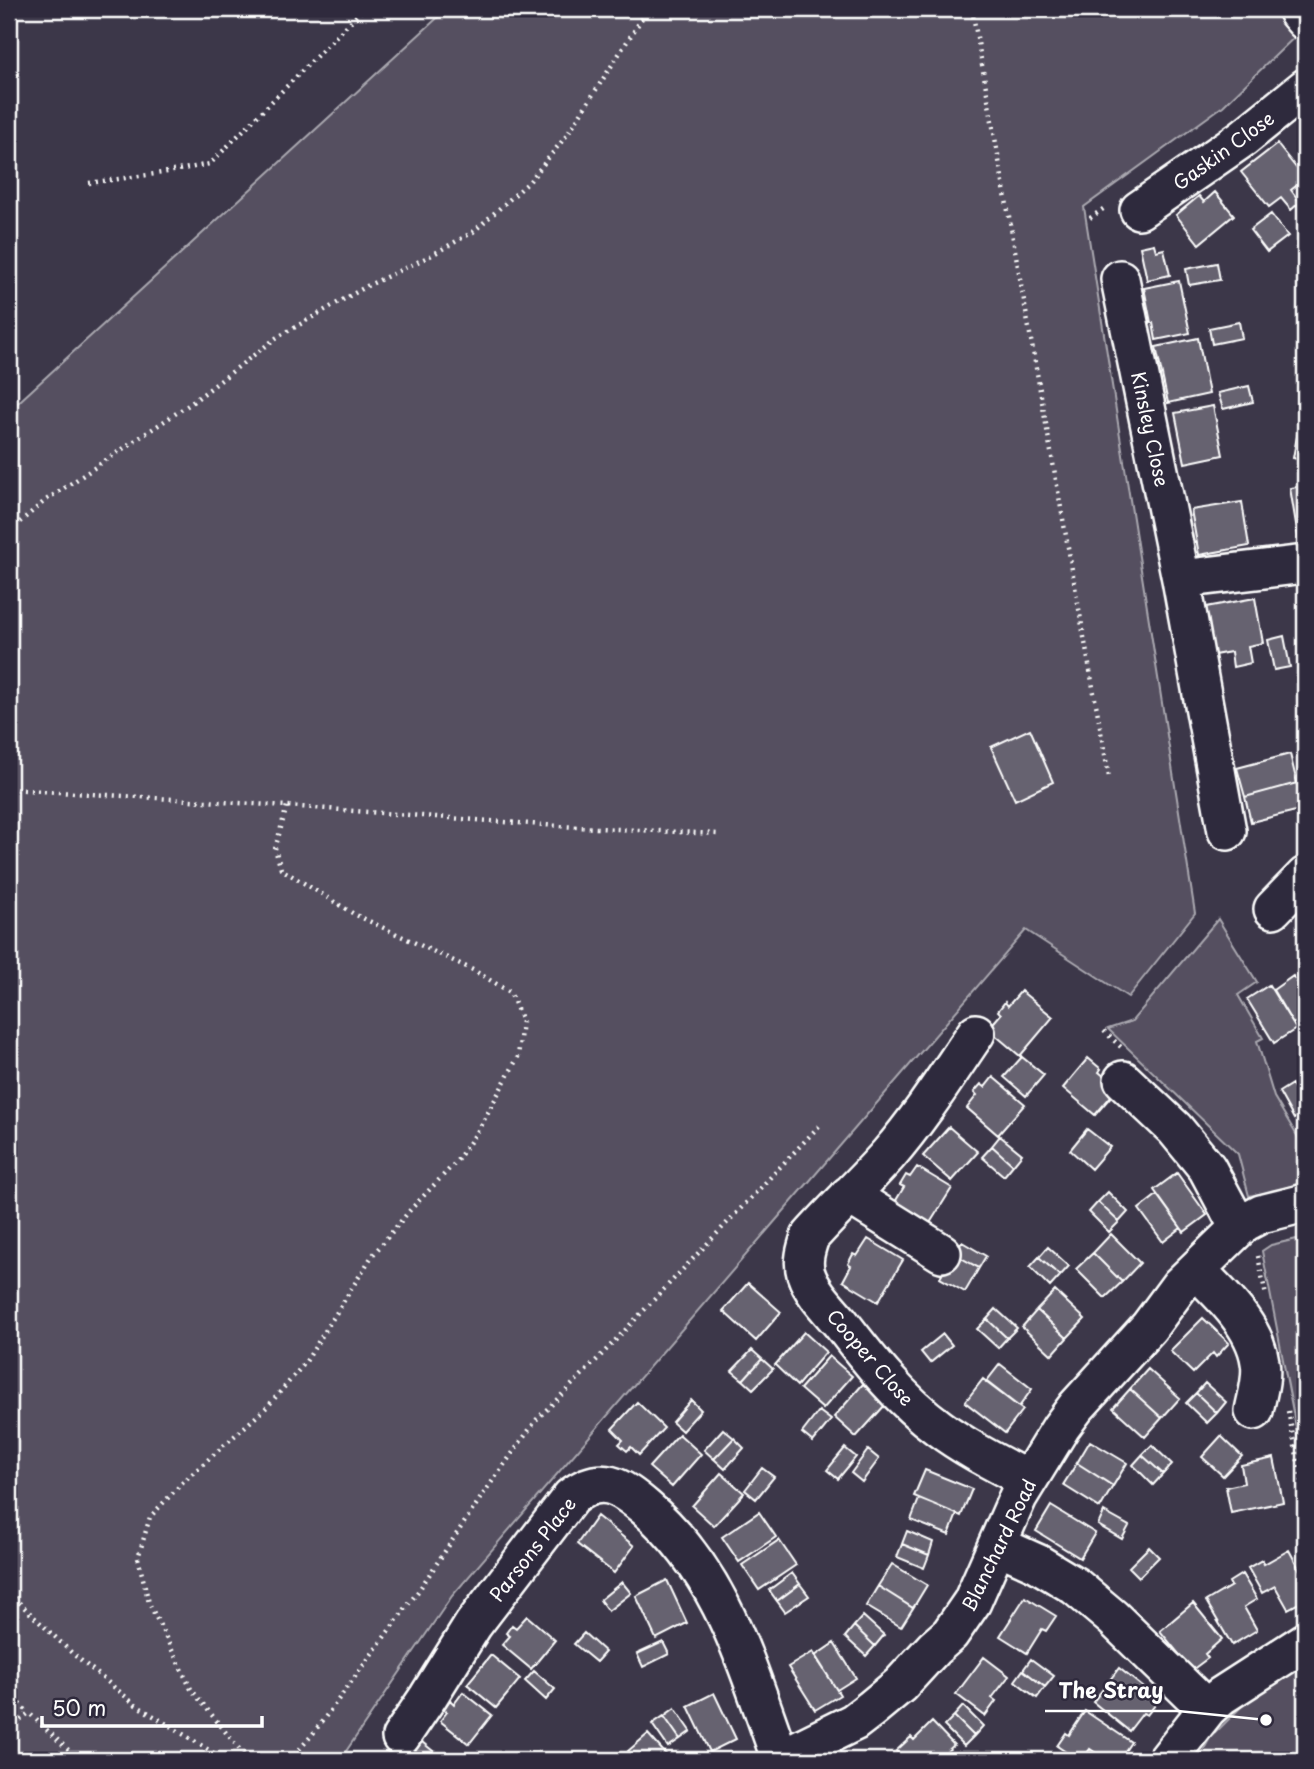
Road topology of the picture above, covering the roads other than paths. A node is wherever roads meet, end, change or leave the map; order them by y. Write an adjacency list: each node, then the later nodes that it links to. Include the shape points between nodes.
1 (1305, 88): 2 (street, Gaskin Close, via 1243,138)
2 (1139, 210)
3 (1120, 279): 5 (street, Kinsley Close)
4 (1305, 564): 5 (street)
5 (1181, 579): 6 (street, Kinsley Close)
6 (1227, 831)
7 (1305, 876): 8 (street)
8 (1273, 909)
9 (976, 1033): 11 (street, Cooper Close, via 901,1138)
10 (1124, 1080): 13 (street, via 1207,1168)
11 (849, 1195): 14 (street); 17 (street, Cooper Close, via 810,1237 804,1262 810,1283 908,1403 954,1439)
12 (1305, 1203): 13 (street, Blanchard Road, via 1261,1214)
13 (1239, 1228): 15 (street, Blanchard Road)
14 (942, 1253)
15 (1196, 1270): 16 (street, via 1254,1341 1261,1363); 17 (street, Blanchard Road, via 1076,1407)
16 (1254, 1411)
17 (1028, 1480): 18 (street, Blanchard Road)
18 (996, 1545): 20 (street, via 1075,1586); 22 (street, Blanchard Road, via 966,1613 913,1672 853,1721)
19 (1305, 1642): 20 (street)
20 (1207, 1709): 23 (street)
21 (401, 1737): 22 (street, Parsons Place, via 473,1625 564,1506 581,1489 605,1484 621,1489 657,1518 702,1571 737,1640)
22 (779, 1760)
23 (1167, 1760)

